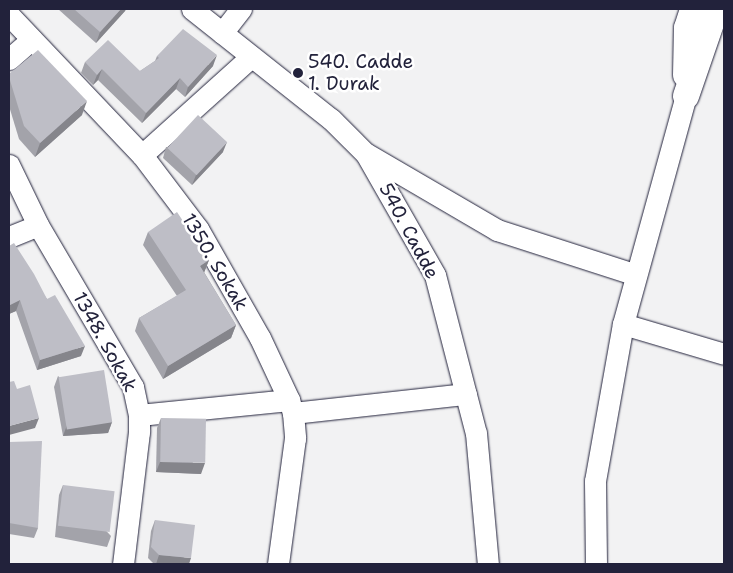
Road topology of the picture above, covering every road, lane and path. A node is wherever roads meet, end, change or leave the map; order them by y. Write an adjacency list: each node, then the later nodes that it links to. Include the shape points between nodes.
1 (192, 9): 6 (street, 540. Cadde)
2 (241, 9): 6 (street)
3 (693, 9): 10 (main road, via 687,28)
4 (716, 9): 10 (main road)
5 (9, 15): 7 (street, 1350. Sokak)
6 (222, 33): 8 (street, 540. Cadde)
7 (32, 39): 9 (street); 12 (street, 1350. Sokak)
8 (250, 57): 11 (street, 540. Cadde, via 331,119); 12 (street)
9 (9, 60)
10 (686, 96): 16 (street)
11 (366, 154): 16 (street, via 497,230); 19 (street, 540. Cadde, via 435,275)
12 (142, 155): 20 (street, 1350. Sokak, via 198,229 260,338)
13 (9, 164): 14 (street, 1348. Sokak)
14 (38, 225): 15 (street); 21 (street, 1348. Sokak, via 124,368 133,387)
15 (9, 237)
16 (636, 275): 17 (street)
17 (623, 324): 18 (street); 25 (street, via 595,481)
18 (724, 354)
19 (466, 394): 20 (street); 24 (street, 540. Cadde, via 476,433)
20 (291, 407): 21 (street); 23 (street, 1350. Sokak, via 296,438)
21 (139, 414): 22 (street, 1348. Sokak)
22 (123, 564)
23 (278, 564)
24 (488, 564)
25 (596, 564)

